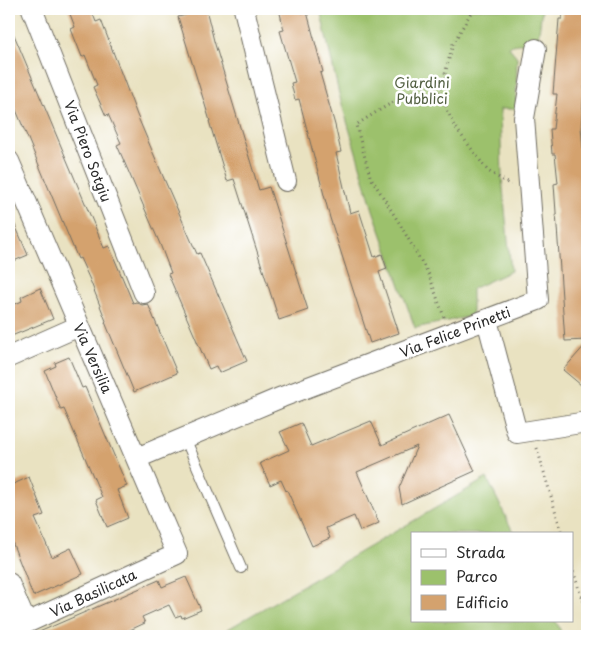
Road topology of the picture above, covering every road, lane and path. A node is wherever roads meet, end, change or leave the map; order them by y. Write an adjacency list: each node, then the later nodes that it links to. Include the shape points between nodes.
1 (32, 9): 9 (street, Via Piero Sotgiu)
2 (244, 9): 7 (street)
3 (473, 9): 5 (path, via 453,44)
4 (536, 50): 8 (street, Via Felice Prinetti, via 524,118)
5 (443, 80): 8 (path, via 440,92 453,124 488,171); 12 (path, via 398,98 356,125 370,176 429,275)
6 (9, 161): 11 (street, Via Versilia)
7 (286, 182)
8 (531, 197): 10 (street, Via Felice Prinetti, via 538,300)
9 (144, 293)
10 (487, 320): 12 (street, Via Felice Prinetti); 15 (street, via 517,433)
11 (79, 326): 13 (street); 17 (street, Via Versilia)
12 (450, 334): 16 (street, Via Felice Prinetti)
13 (9, 357)
14 (587, 422): 15 (street)
15 (533, 430): 18 (path)
16 (185, 438): 17 (street, Via Felice Prinetti); 20 (lane)
17 (137, 458): 19 (street, Via Versilia)
18 (561, 532)
19 (177, 554): 24 (street, Via Basilicata)
20 (241, 568)
21 (574, 573): 23 (path)
22 (9, 582): 24 (street)
23 (587, 614)
24 (17, 627)

